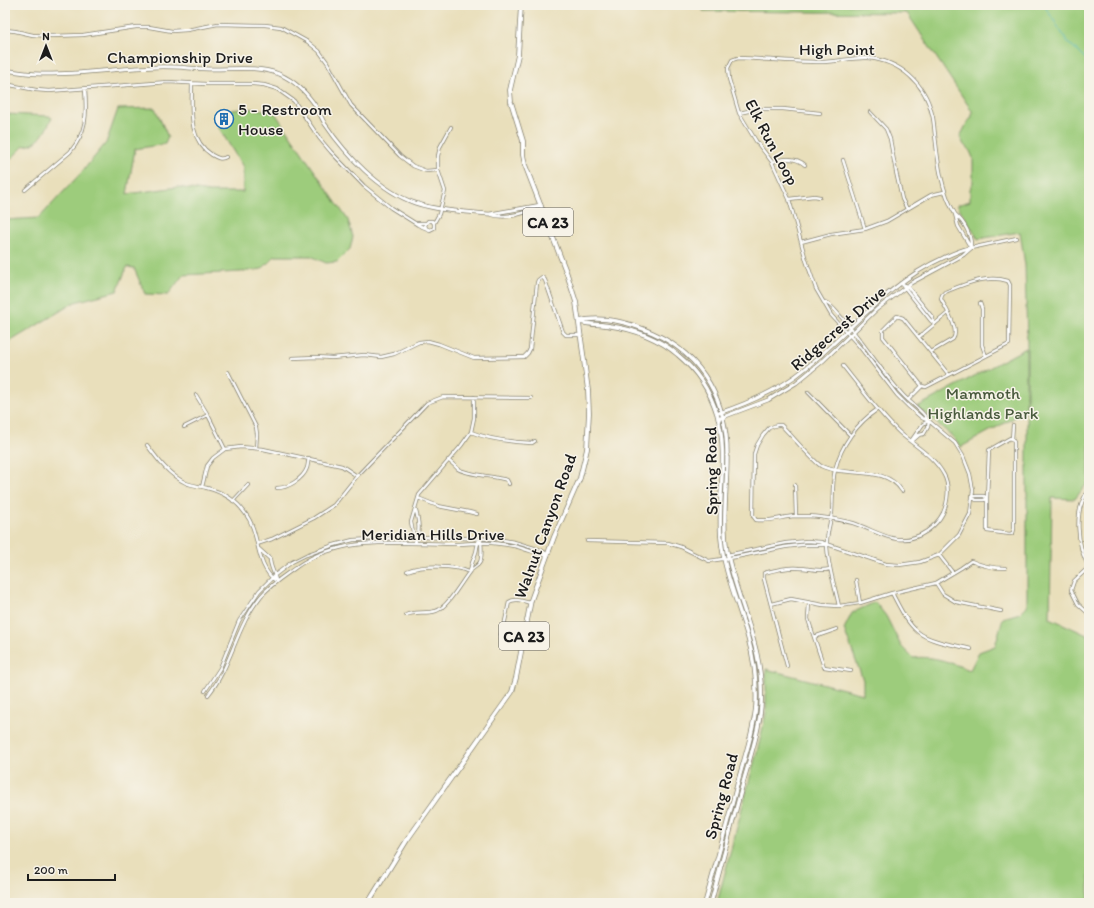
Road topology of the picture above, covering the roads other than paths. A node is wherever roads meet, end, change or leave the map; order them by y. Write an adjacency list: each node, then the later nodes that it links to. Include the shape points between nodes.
1 (521, 5): 21 (main road, Walnut Canyon Road / CA 23, via 518,50 510,84 510,96 522,141 523,155)
2 (5, 30): 16 (street, via 52,36 82,35 136,27 172,31 218,24 265,24 281,27 319,51 352,105 400,156 413,166 426,171)
3 (732, 60): 9 (street, Elk Run Loop, via 728,68 729,78); 18 (street, High Point, via 738,58 819,62 867,58 884,61 902,69 916,80 926,95 932,114)
4 (5, 70): 22 (street, Championship Drive, via 41,74 165,66 251,69 281,75 295,83 308,96 336,139 373,177 408,200)
5 (192, 83): 7 (street, via 168,82); 12 (street, via 192,121 197,140 210,154 217,158); 26 (street, via 264,85 286,94 301,109 331,152 364,186 391,208)
6 (5, 84): 7 (street, via 36,90)
7 (85, 89): 17 (street, via 85,124 75,146)
8 (870, 112): 23 (street, via 886,129 890,139 902,199)
9 (739, 113): 10 (street, via 783,108); 14 (street, Elk Run Loop)
10 (820, 113)
11 (451, 127): 16 (street, via 440,147)
12 (226, 158)
13 (843, 160): 31 (street)
14 (772, 162): 15 (street, via 790,159 799,160); 20 (street, Elk Run Loop)
15 (805, 165)
16 (438, 170): 22 (street, via 445,190)
17 (25, 190)
18 (944, 192): 23 (street, via 931,195); 24 (street, High Point)
19 (820, 197): 20 (street)
20 (789, 199): 33 (street, Elk Run Loop)
21 (541, 205): 22 (street, Championship Drive, via 519,214 495,216); 40 (main road, Walnut Canyon Road / CA 23, via 572,287)
22 (441, 208): 28 (street)
23 (907, 209): 31 (street, via 888,221)
24 (955, 214): 25 (street, High Point); 29 (street, High Point)
25 (962, 222): 29 (street); 34 (street, High Point, via 972,240)
26 (416, 223): 27 (street); 30 (street)
27 (426, 223): 28 (street); 30 (street)
28 (434, 223): 30 (street, via 431,230)
29 (958, 225): 34 (street, High Point)
30 (426, 228)
31 (865, 228): 33 (street)
32 (1017, 238): 34 (street, Ridgecrest Drive)
33 (801, 242): 37 (street, Elk Run Loop, via 816,289)
34 (970, 248): 35 (street, Ridgecrest Drive, via 930,263); 36 (street, Ridgecrest Drive)
35 (901, 283): 36 (street); 42 (street, Ridgecrest Drive)
36 (906, 287): 41 (street); 44 (street, Ridgecrest Drive, via 877,309)
37 (825, 302): 42 (street, Elk Run Loop); 43 (street, Elk Run Loop, via 831,315)
38 (980, 303): 49 (street, via 982,345)
39 (948, 313): 41 (street); 48 (street, via 955,327 955,337); 49 (street, via 941,296 945,292 971,282 990,279 1008,281 1009,344)
40 (579, 321): 45 (main road, Walnut Canyon Road / CA 23); 61 (main road, Spring Road, via 592,319 624,323 647,330 670,342 690,358 706,377); 62 (main road, Spring Road, via 615,326 662,343 692,368 705,386)
41 (934, 323): 47 (street)
42 (850, 328): 43 (street, Ridgecrest Drive); 44 (street, Elk Run Loop)
43 (846, 332): 46 (street, Elk Run Loop); 61 (street, Ridgecrest Drive, via 805,369 776,388)
44 (854, 332): 46 (street, Ridgecrest Drive); 59 (street, Elk Run Loop)
45 (580, 335): 50 (street, via 566,335 563,332 545,280 542,278 537,283 530,349 524,357 474,358 428,341 419,342 385,356); 109 (main road, Walnut Canyon Road / CA 23, via 589,403 586,458 575,492 563,514)
46 (849, 336): 64 (street, Ridgecrest Drive, via 796,383 768,400); 66 (street, Elk Run Loop, via 897,395 922,418)
47 (918, 337): 48 (street); 54 (street, via 903,318 897,316 883,330 883,337)
48 (931, 352): 53 (street)
49 (986, 356): 53 (street)
50 (292, 358)
51 (843, 366): 60 (street)
52 (228, 372): 75 (street, via 256,427)
53 (949, 375): 54 (street, via 926,387)
54 (922, 386): 59 (street)
55 (808, 392): 70 (street)
56 (196, 395): 63 (street)
57 (474, 397): 58 (street); 69 (street); 80 (street, via 443,397 427,403)
58 (531, 398)
59 (908, 400): 66 (street, Elk Run Loop)
60 (878, 409): 70 (street); 73 (street)
61 (722, 413): 62 (street, Ridgecrest Drive); 64 (main road, Spring Road)
62 (717, 414): 65 (main road, Spring Road)
63 (208, 415): 68 (street); 76 (street)
64 (723, 418): 65 (street, Ridgecrest Drive); 111 (main road, Spring Road, via 727,447 725,523)
65 (718, 419): 113 (main road, Spring Road, via 722,449 720,523)
66 (929, 421): 73 (street, via 923,424); 73 (street, via 924,434); 88 (street, Elk Run Loop, via 955,443 963,456 970,474)
67 (1013, 425): 71 (street)
68 (184, 427)
69 (471, 432): 72 (street, via 485,438 506,441); 78 (street)
70 (850, 435): 79 (street)
71 (1012, 439): 90 (street, via 989,450); 90 (street, via 1013,533 987,531)
72 (535, 441)
73 (911, 442): 97 (street, via 936,463 948,488 947,503 936,524 907,540 891,538 852,523)
74 (147, 445): 84 (street, via 172,475 187,484)
75 (256, 448): 76 (street); 77 (street)
76 (225, 449): 84 (street, via 207,466)
77 (309, 458): 80 (street, via 342,466); 85 (street, via 302,476)
78 (448, 460): 81 (street, via 467,473 507,480); 89 (street, via 420,492)
79 (835, 471): 87 (street, via 882,476 898,485); 94 (street, via 820,465 781,425 769,428 754,454 753,516 756,520 762,521); 97 (street)
80 (357, 476): 105 (street, via 334,506 272,539)
81 (509, 484)
82 (248, 485): 91 (street)
83 (795, 485): 94 (street)
84 (202, 487): 91 (street, via 220,492)
85 (277, 488)
86 (1089, 490): 116 (street, via 1081,504 1079,517 1082,550)
87 (902, 491)
88 (972, 497): 90 (street, via 976,500); 110 (street, Elk Run Loop, via 970,514 959,535)
89 (418, 498): 92 (street); 93 (street, via 438,506)
90 (986, 498)
91 (233, 502): 105 (street, via 245,513 252,525)
92 (415, 508): 95 (street); 96 (street)
93 (477, 514)
94 (796, 516): 97 (street)
95 (418, 518): 96 (street); 99 (street)
96 (412, 519): 98 (street)
97 (831, 519): 106 (street)
98 (414, 537): 99 (street, Meridian Hills Drive); 102 (street); 122 (street, Meridian Hills Drive, via 353,540 334,545 297,560)
99 (418, 537): 100 (street, Meridian Hills Drive); 102 (street)
100 (480, 538): 103 (street); 104 (street); 109 (street, Meridian Hills Drive, via 514,542 541,550)
101 (587, 541): 113 (street, Elk Run Loop, via 668,544 682,547 709,562)
102 (415, 543): 103 (street, Meridian Hills Drive); 125 (street, Meridian Hills Drive, via 347,546 307,560)
103 (477, 543): 104 (street, Meridian Hills Drive); 114 (street, via 476,554)
104 (482, 543): 109 (street, Meridian Hills Drive, via 513,546); 115 (street)
105 (257, 544): 107 (street)
106 (827, 545): 110 (street, Elk Run Loop, via 886,564 920,562); 111 (street, Elk Run Loop, via 793,546); 118 (street)
107 (259, 549): 108 (street); 112 (street)
108 (266, 555): 112 (street); 122 (street, via 270,559)
109 (548, 555): 128 (main road, Walnut Canyon Road / CA 23)
110 (939, 555): 121 (street)
111 (728, 557): 113 (street, Elk Run Loop); 148 (main road, Spring Road, via 756,647 761,699 757,732)
112 (261, 558): 123 (street)
113 (724, 558): 147 (main road, Spring Road, via 753,656 756,697 752,733)
114 (472, 560): 115 (street, via 473,563); 120 (street)
115 (479, 563): 120 (street)
116 (1089, 567): 134 (street, via 1074,581 1071,590 1078,604)
117 (1005, 568): 121 (street, via 992,568 971,561)
118 (830, 569): 131 (street, via 822,571 792,568 764,573); 132 (street)
119 (407, 571): 120 (street, via 422,567 453,568)
120 (469, 572): 135 (street, via 448,601 438,610 425,613 411,612)
121 (953, 573): 126 (street)
122 (275, 575): 123 (street, Meridian Hills Drive); 125 (street)
123 (272, 578): 125 (street); 137 (street, Meridian Hills Drive, via 259,591)
124 (856, 580): 130 (street)
125 (276, 581): 138 (street, Meridian Hills Drive, via 261,596)
126 (936, 583): 127 (street); 133 (street, via 943,594 956,602)
127 (892, 592): 130 (street); 141 (street, via 919,633)
128 (530, 603): 139 (street, via 517,600 509,602); 146 (main road, Walnut Canyon Road / CA 23, via 512,692 412,833)
129 (809, 603): 131 (street, via 792,599); 132 (street); 140 (street, via 808,619)
130 (860, 603): 132 (street)
131 (771, 604): 142 (street)
132 (839, 606)
133 (1001, 611)
134 (1089, 614)
135 (406, 616)
136 (837, 629): 140 (street)
137 (235, 630): 138 (street); 144 (street, Meridian Hills Drive, via 220,668)
138 (239, 632): 145 (street, Meridian Hills Drive, via 228,662)
139 (500, 637)
140 (814, 637): 143 (street, via 824,667)
141 (971, 649)
142 (787, 666)
143 (850, 671)
144 (205, 691)
145 (208, 695)
146 (368, 903)
147 (705, 903)
148 (711, 903)

